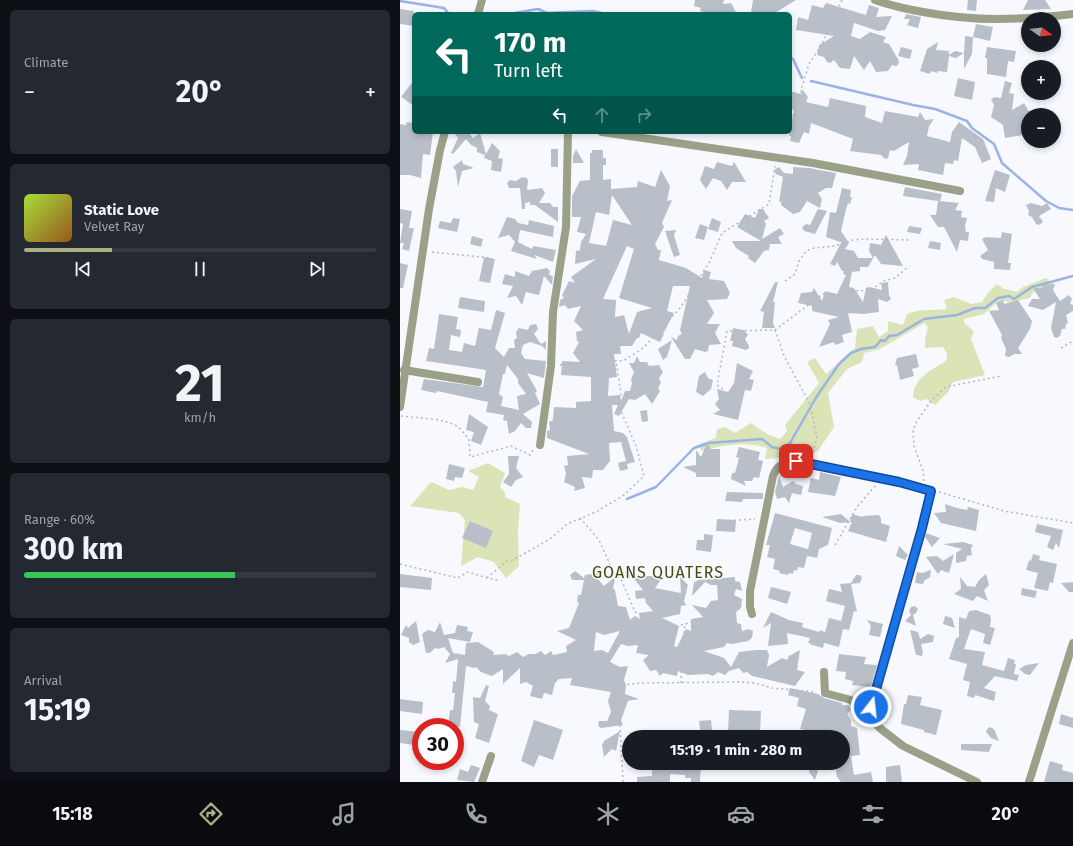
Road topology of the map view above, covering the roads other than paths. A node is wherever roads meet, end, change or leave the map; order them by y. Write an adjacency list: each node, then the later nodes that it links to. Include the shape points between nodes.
1 (482, 0): 3 (street)
2 (875, 0): 4 (street, via 958,18 1015,20)
3 (479, 12)
4 (1073, 14)
5 (445, 134): 9 (street, via 437,166)
6 (568, 134): 12 (street, via 566,227 553,312 551,366)
7 (615, 134): 8 (street, via 776,158)
8 (960, 192)
9 (404, 370): 10 (street); 11 (street)
10 (478, 382)
11 (400, 407)
12 (537, 447)
13 (752, 614): 16 (street, via 750,590 775,470 780,465 788,462 809,464 928,490 922,528)
14 (1073, 642): 20 (street)
15 (824, 672): 16 (street, via 825,693 851,700)
16 (868, 716): 19 (street, via 903,746)
17 (491, 756): 18 (street)
18 (482, 782)
19 (977, 782)
20 (1029, 782)

